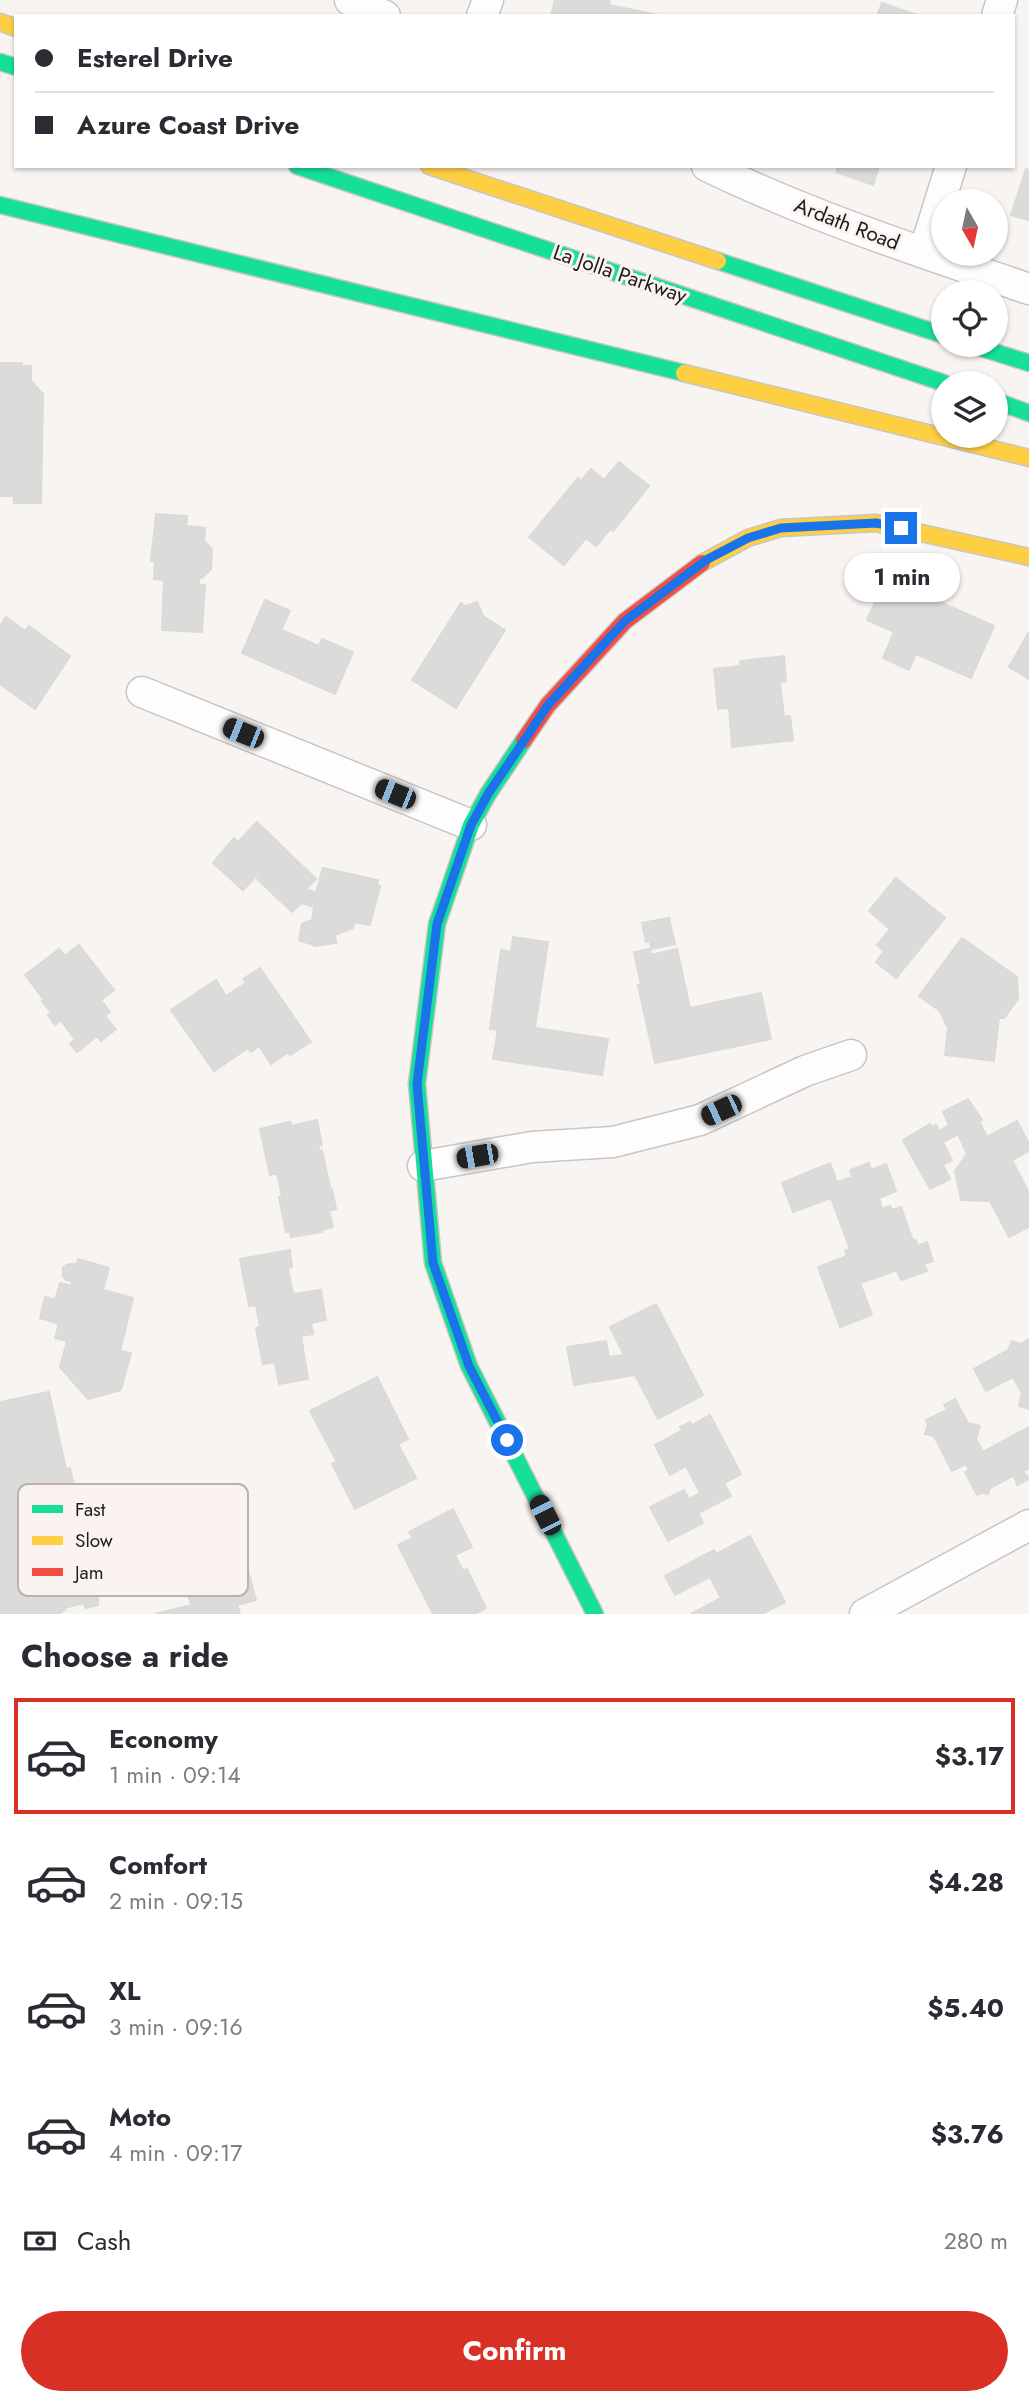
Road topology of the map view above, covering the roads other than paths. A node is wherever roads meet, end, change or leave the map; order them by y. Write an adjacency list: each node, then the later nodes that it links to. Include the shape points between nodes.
1 (350, 0): 2 (street)
2 (381, 14)
3 (303, 168): 13 (main road, La Jolla Parkway)
4 (435, 168): 10 (main road, La Jolla Parkway)
5 (711, 168): 8 (street, Ardath Road)
6 (950, 168): 8 (street)
7 (0, 205): 16 (main road)
8 (924, 253): 9 (street, Ardath Road)
9 (1029, 289)
10 (931, 331)
11 (1008, 356): 12 (main road)
12 (1029, 363)
13 (931, 379)
14 (1008, 405): 15 (main road)
15 (1029, 413)
16 (1029, 458)
17 (1029, 557): 19 (main road, via 876,523 781,528 748,538 706,560 625,621 548,705)
18 (142, 692): 19 (street)
19 (471, 825): 21 (main road, via 437,924 417,1084)
20 (851, 1055): 21 (street, via 700,1120 613,1142 532,1147)
21 (423, 1166): 23 (main road, via 433,1263 469,1366)
22 (1029, 1525): 24 (street)
23 (595, 1614)
24 (865, 1614)

